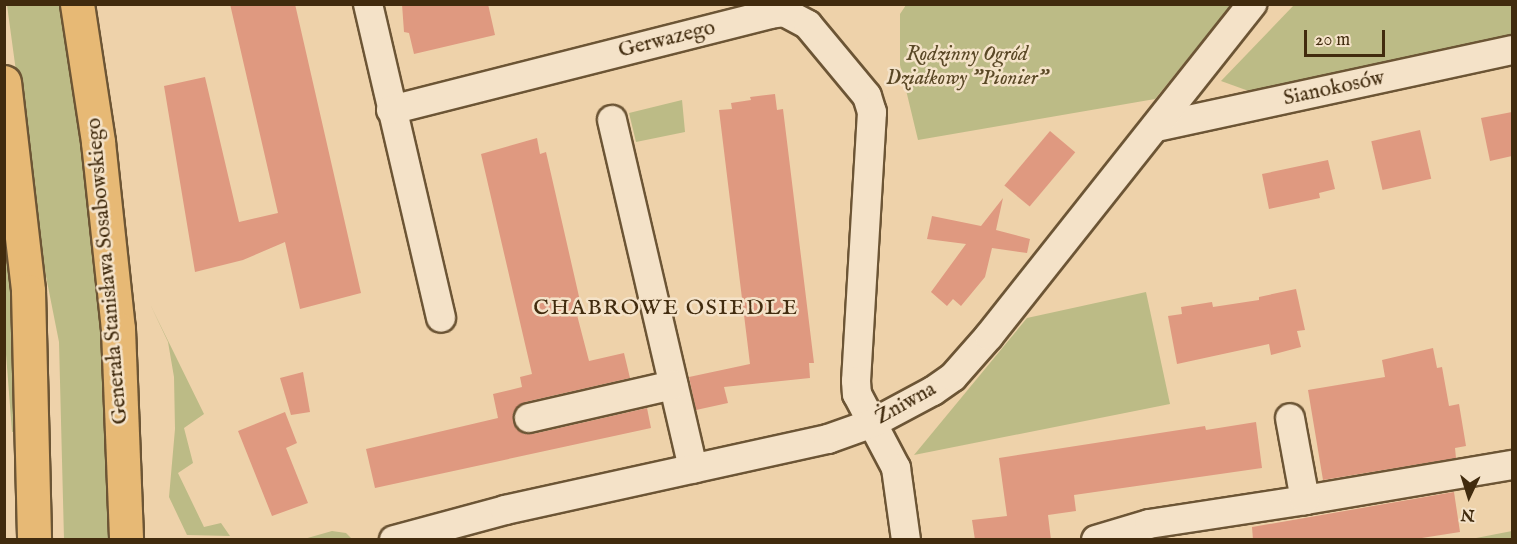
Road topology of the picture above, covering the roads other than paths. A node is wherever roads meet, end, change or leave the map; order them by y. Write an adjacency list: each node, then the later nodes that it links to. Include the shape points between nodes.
1 (78, 4): 19 (main road, Generała Stanisława Sosabowskiego, via 114,288 124,426)
2 (368, 4): 6 (street)
3 (1252, 4): 8 (street, Żniwna)
4 (1512, 50): 8 (street, Sianokosów)
5 (4, 82): 9 (main road)
6 (391, 110): 10 (street); 14 (street, Gerwazego, via 770,14 784,12 796,17 808,25 867,96 872,112 856,381 857,394)
7 (612, 120): 11 (street)
8 (1156, 128): 14 (street, Żniwna, via 970,359 933,391)
9 (13, 220): 18 (main road, via 32,373)
10 (441, 318)
11 (673, 385): 12 (street); 16 (street)
12 (529, 418)
13 (1290, 418): 17 (street)
14 (873, 423): 16 (street, Żniwna, via 828,439); 21 (street, Gerwazego, via 896,468)
15 (1512, 465): 17 (street)
16 (693, 469): 20 (street, Żniwna, via 444,524)
17 (1305, 500): 22 (street, via 1149,524)
18 (34, 540)
19 (126, 540)
20 (394, 540)
21 (906, 540)
22 (1096, 540)

